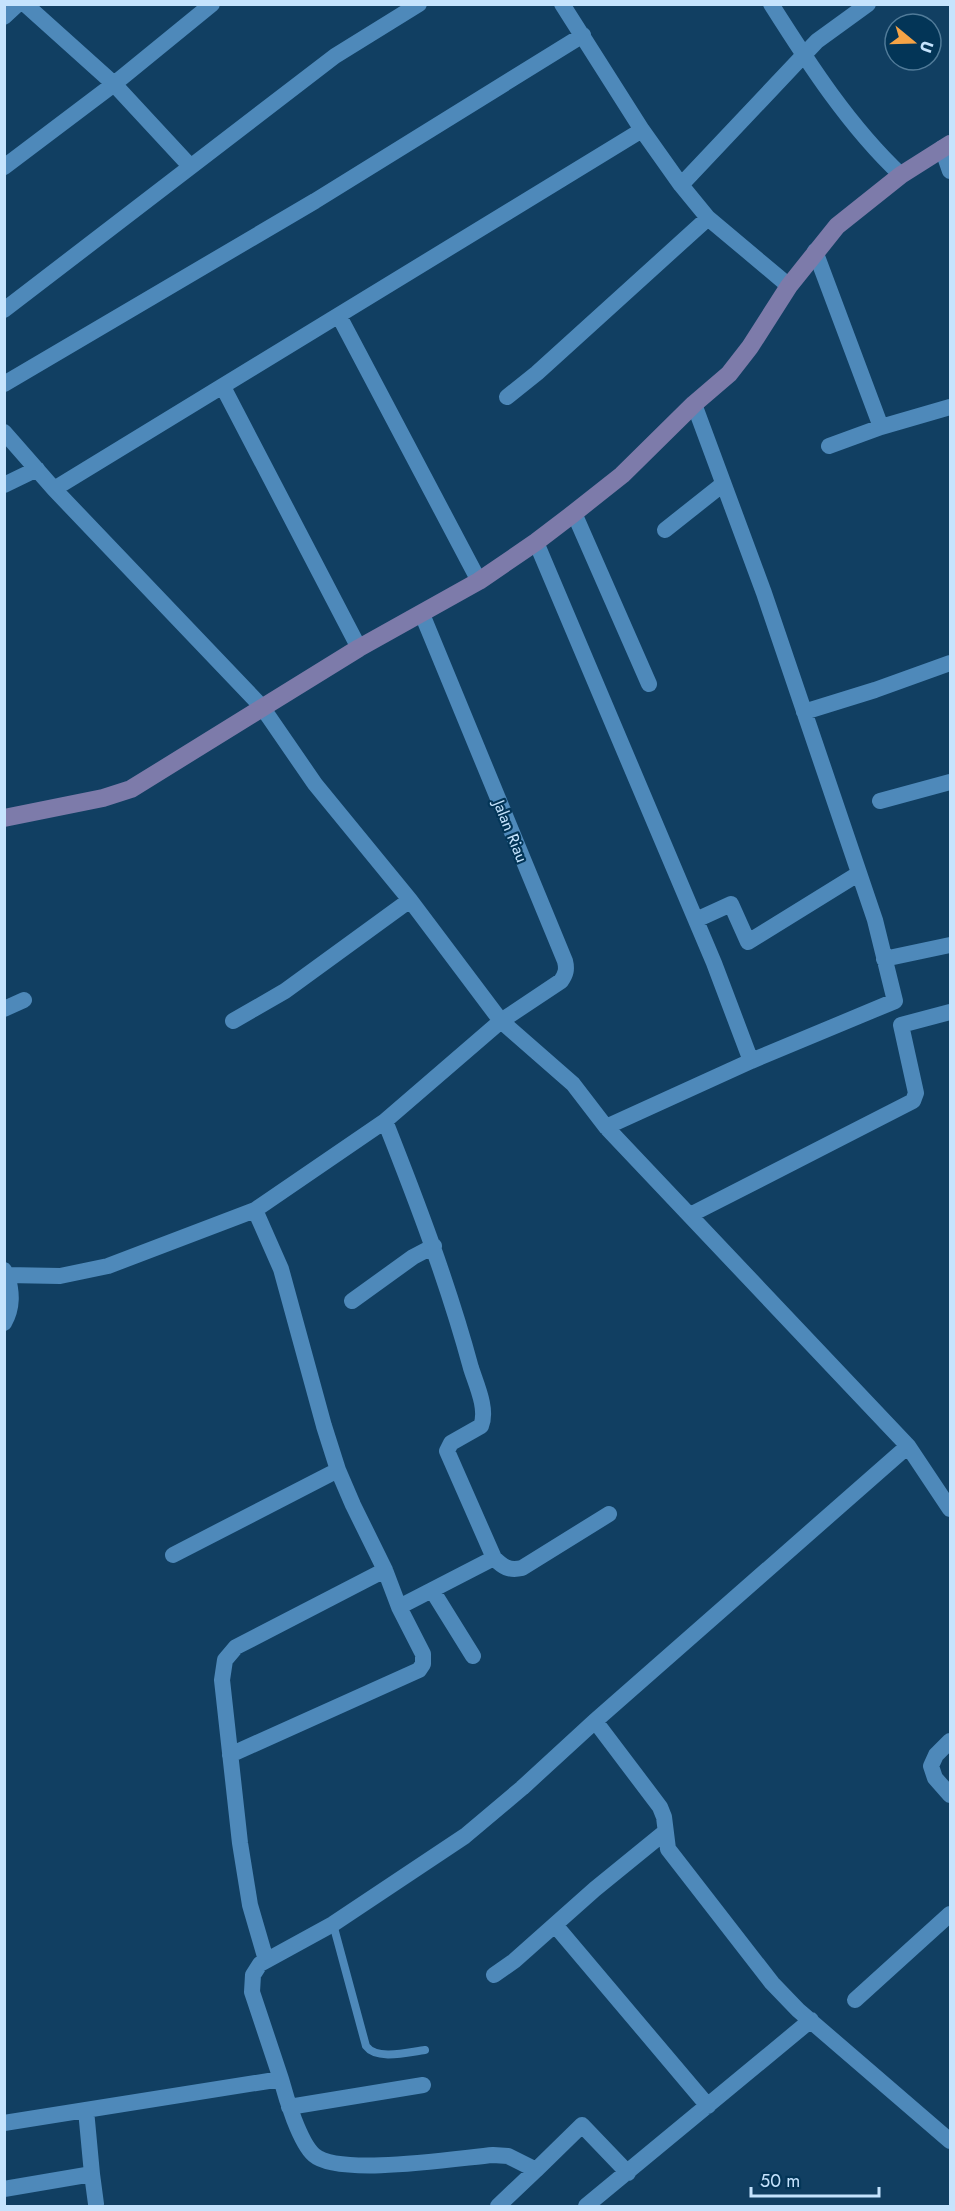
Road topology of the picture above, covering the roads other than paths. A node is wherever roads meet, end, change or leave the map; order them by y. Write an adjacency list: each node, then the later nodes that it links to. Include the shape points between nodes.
1 (18, 4): 8 (street)
2 (25, 4): 11 (street)
3 (212, 4): 11 (street)
4 (419, 4): 14 (street, via 335,57)
5 (562, 4): 9 (street)
6 (771, 4): 10 (street)
7 (868, 4): 10 (street)
8 (4, 17)
9 (583, 35): 12 (street); 24 (street, via 315,201)
10 (804, 56): 17 (street, via 875,151); 18 (street)
11 (114, 84): 14 (street); 15 (street)
12 (642, 130): 18 (street); 23 (street)
13 (946, 146): 16 (street); 17 (street)
14 (190, 166): 22 (street)
15 (4, 167)
16 (951, 171)
17 (901, 175): 20 (street, via 837,226)
18 (681, 185): 19 (street)
19 (708, 218): 21 (street); 26 (street)
20 (815, 251): 21 (street); 29 (street)
21 (789, 286): 27 (street, via 729,374)
22 (4, 310)
23 (339, 316): 25 (street); 39 (street)
24 (4, 384)
25 (223, 387): 35 (street); 41 (street)
26 (507, 397)
27 (694, 404): 34 (street); 36 (street, via 622,475)
28 (951, 407): 29 (street)
29 (881, 427): 31 (street)
30 (4, 432): 32 (street)
31 (829, 446)
32 (37, 469): 33 (street); 35 (street)
33 (4, 484)
34 (723, 484): 37 (street); 45 (street)
35 (54, 489): 44 (street)
36 (574, 513): 38 (street); 43 (street)
37 (664, 530)
38 (536, 542): 39 (street); 51 (street)
39 (478, 581): 40 (street)
40 (423, 614): 41 (street); 59 (street, Jalan Riau, via 567,968 561,981)
41 (359, 648): 44 (street)
42 (951, 663): 45 (street)
43 (649, 684)
44 (262, 707): 48 (street, via 131,789); 50 (street, via 328,801)
45 (804, 712): 49 (street)
46 (951, 782): 47 (street)
47 (880, 801)
48 (4, 818)
49 (858, 874): 51 (street, via 748,942 731,904); 53 (street)
50 (410, 900): 58 (street, via 285,991); 59 (street)
51 (696, 920): 61 (street)
52 (951, 945): 53 (street)
53 (884, 959): 55 (street)
54 (24, 1000): 56 (street)
55 (895, 1001): 60 (street); 61 (street)
56 (4, 1009)
57 (951, 1012): 60 (street)
58 (233, 1021)
59 (501, 1021): 62 (street, Jalan Riau); 63 (street, via 573,1084)
60 (901, 1025): 65 (street, via 915,1099)
61 (751, 1061): 63 (street)
62 (385, 1121): 64 (street, Jalan Riau); 66 (street)
63 (606, 1127): 65 (street)
64 (255, 1210): 67 (street, Jalan Riau, via 108,1266 60,1276); 71 (street, via 281,1269)
65 (690, 1215): 70 (street)
66 (434, 1246): 68 (street); 75 (street, via 459,1322 483,1417 481,1426 451,1443 447,1451)
67 (6, 1273): 69 (street, via 11,1306)
68 (352, 1301)
69 (4, 1323)
70 (908, 1446): 72 (street); 80 (street)
71 (338, 1470): 74 (street); 76 (street)
72 (951, 1509)
73 (609, 1514): 75 (street, via 522,1568 506,1568)
74 (173, 1555)
75 (494, 1558): 77 (street)
76 (386, 1570): 78 (street); 82 (street, via 229,1653 222,1680)
77 (432, 1590): 78 (street); 79 (street)
78 (399, 1607): 82 (street, via 424,1658 418,1670)
79 (473, 1656)
80 (595, 1721): 84 (street, via 660,1807); 86 (street, via 465,1836)
81 (951, 1742): 83 (street, via 936,1755 931,1766 935,1778)
82 (230, 1755): 88 (street, via 248,1895)
83 (951, 1795)
84 (665, 1832): 87 (street); 91 (street, via 668,1849 750,1957)
85 (951, 1914): 90 (street)
86 (333, 1924): 88 (street); 92 (lane, via 366,2046 382,2054)
87 (555, 1925): 89 (street); 95 (street)
88 (266, 1960): 93 (street, via 253,1975 252,1992)
89 (494, 1975)
90 (855, 2000)
91 (811, 2020): 95 (street); 99 (street)
92 (425, 2050)
93 (281, 2079): 96 (street); 97 (street)
94 (423, 2085): 96 (street)
95 (708, 2106): 101 (street)
96 (289, 2107): 100 (street, via 310,2151 322,2160 376,2167 493,2155 508,2156)
97 (86, 2110): 98 (street); 102 (street)
98 (4, 2122)
99 (951, 2141)
100 (536, 2170): 101 (street, via 582,2125); 105 (street)
101 (628, 2173): 106 (street)
102 (92, 2174): 103 (street); 104 (street)
103 (4, 2189)
104 (96, 2204)
105 (498, 2206)
106 (586, 2206)

